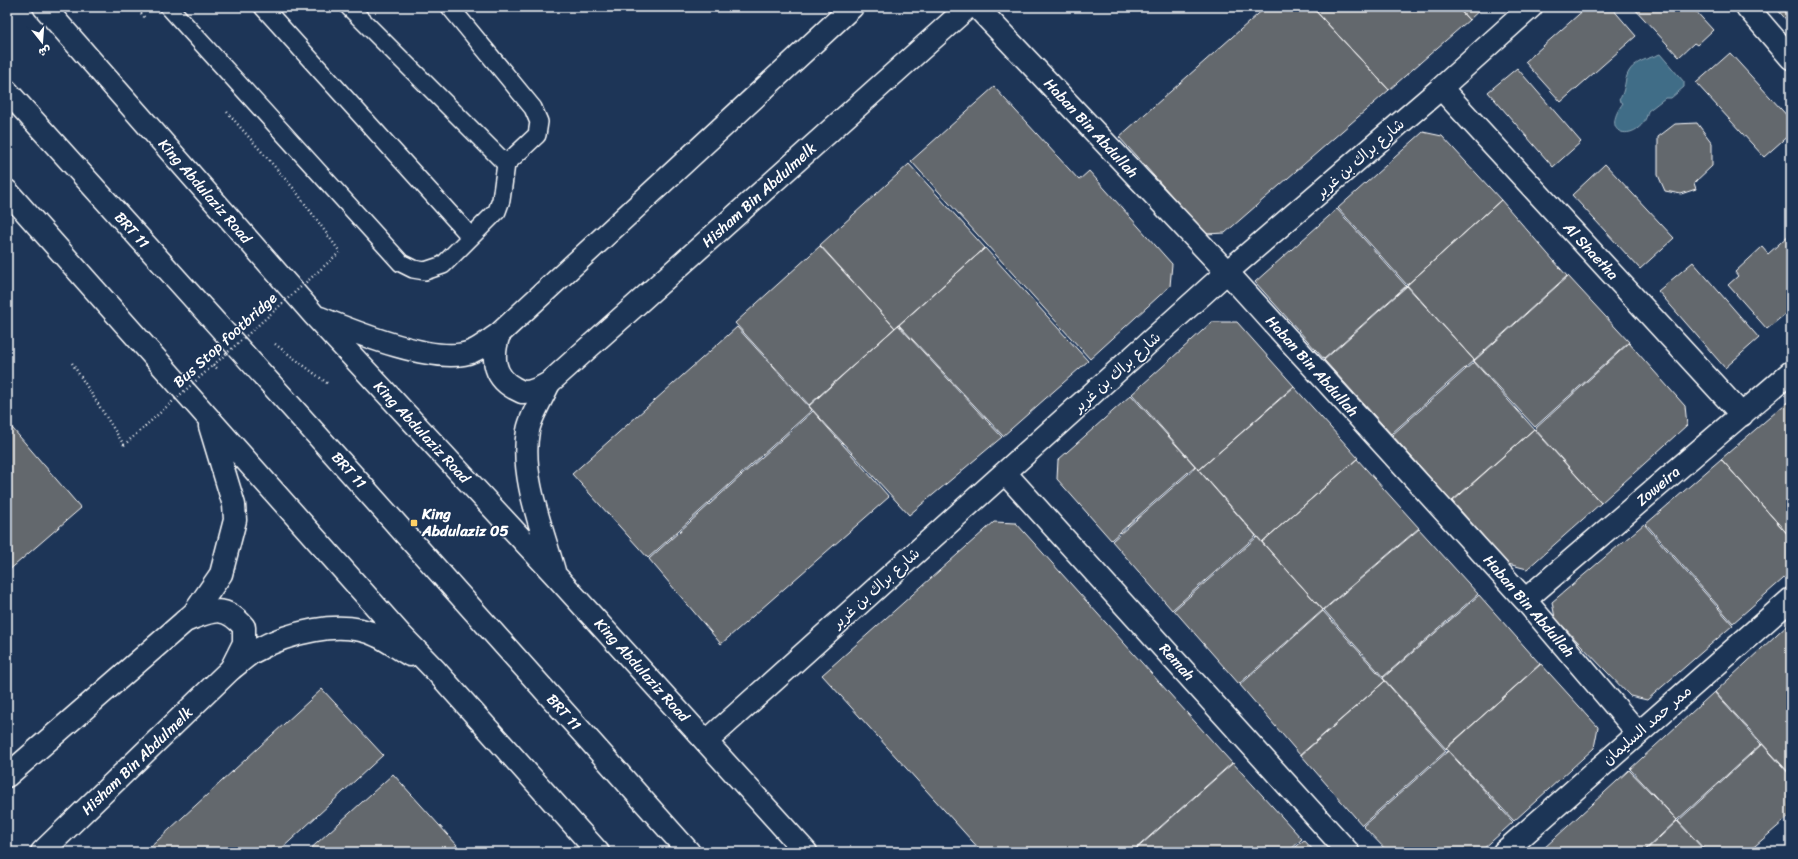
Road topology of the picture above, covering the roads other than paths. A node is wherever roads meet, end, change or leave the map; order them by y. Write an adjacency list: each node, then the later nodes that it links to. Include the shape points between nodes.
1 (44, 7): 18 (street, King Abdulaziz Road)
2 (169, 7): 16 (lane, via 401,263 425,271 443,265)
3 (263, 7): 16 (lane)
4 (349, 7): 14 (lane)
5 (450, 7): 14 (lane, via 533,108 538,122 538,135)
6 (852, 7): 19 (street)
7 (968, 7): 21 (street, Hisham Bin Abdulmelk)
8 (977, 7): 17 (street, Haban Bin Abdullah)
9 (1531, 7): 12 (street, شارع براك بن غرير)
10 (1747, 7): 11 (street)
11 (1791, 58)
12 (1441, 88): 17 (street, شارع براك بن غرير); 22 (street, Al Shaetha)
13 (7, 91): 36 (street, BRT 11)
14 (506, 164): 16 (lane, via 497,211)
15 (7, 191): 23 (street)
16 (471, 237)
17 (1227, 272): 24 (street, شارع براك بن غرير); 27 (street, Haban Bin Abdullah)
18 (314, 316): 19 (street, via 366,337 445,356 473,352); 25 (street, King Abdulaziz Road)
19 (499, 334): 21 (street, via 494,349 495,367 506,384 522,392)
20 (1791, 372): 22 (street, Zoweira)
21 (549, 384): 25 (street, via 528,430 526,463 534,502)
22 (1742, 415): 27 (street, Zoweira)
23 (208, 419): 28 (street, via 234,505 235,520 221,574 194,613); 30 (street)
24 (1005, 472): 32 (street, شارع براك بن غرير); 38 (street, Remah)
25 (556, 576): 32 (street, King Abdulaziz Road)
26 (1791, 599): 31 (street, ممر حمد السليمان)
27 (1525, 600): 31 (street, Haban Bin Abdullah)
28 (185, 621): 29 (street, via 212,611 228,612 237,618 244,627 244,643); 33 (street)
29 (231, 669): 30 (street, via 253,652 290,636 318,629 330,629 356,630 377,635); 34 (street, Hisham Bin Abdulmelk)
30 (436, 671): 35 (street)
31 (1638, 733): 39 (street, ممر حمد السليمان)
32 (707, 740): 37 (street, King Abdulaziz Road)
33 (7, 776)
34 (50, 849)
35 (598, 852)
36 (689, 852)
37 (806, 852)
38 (1348, 852)
39 (1504, 852)

